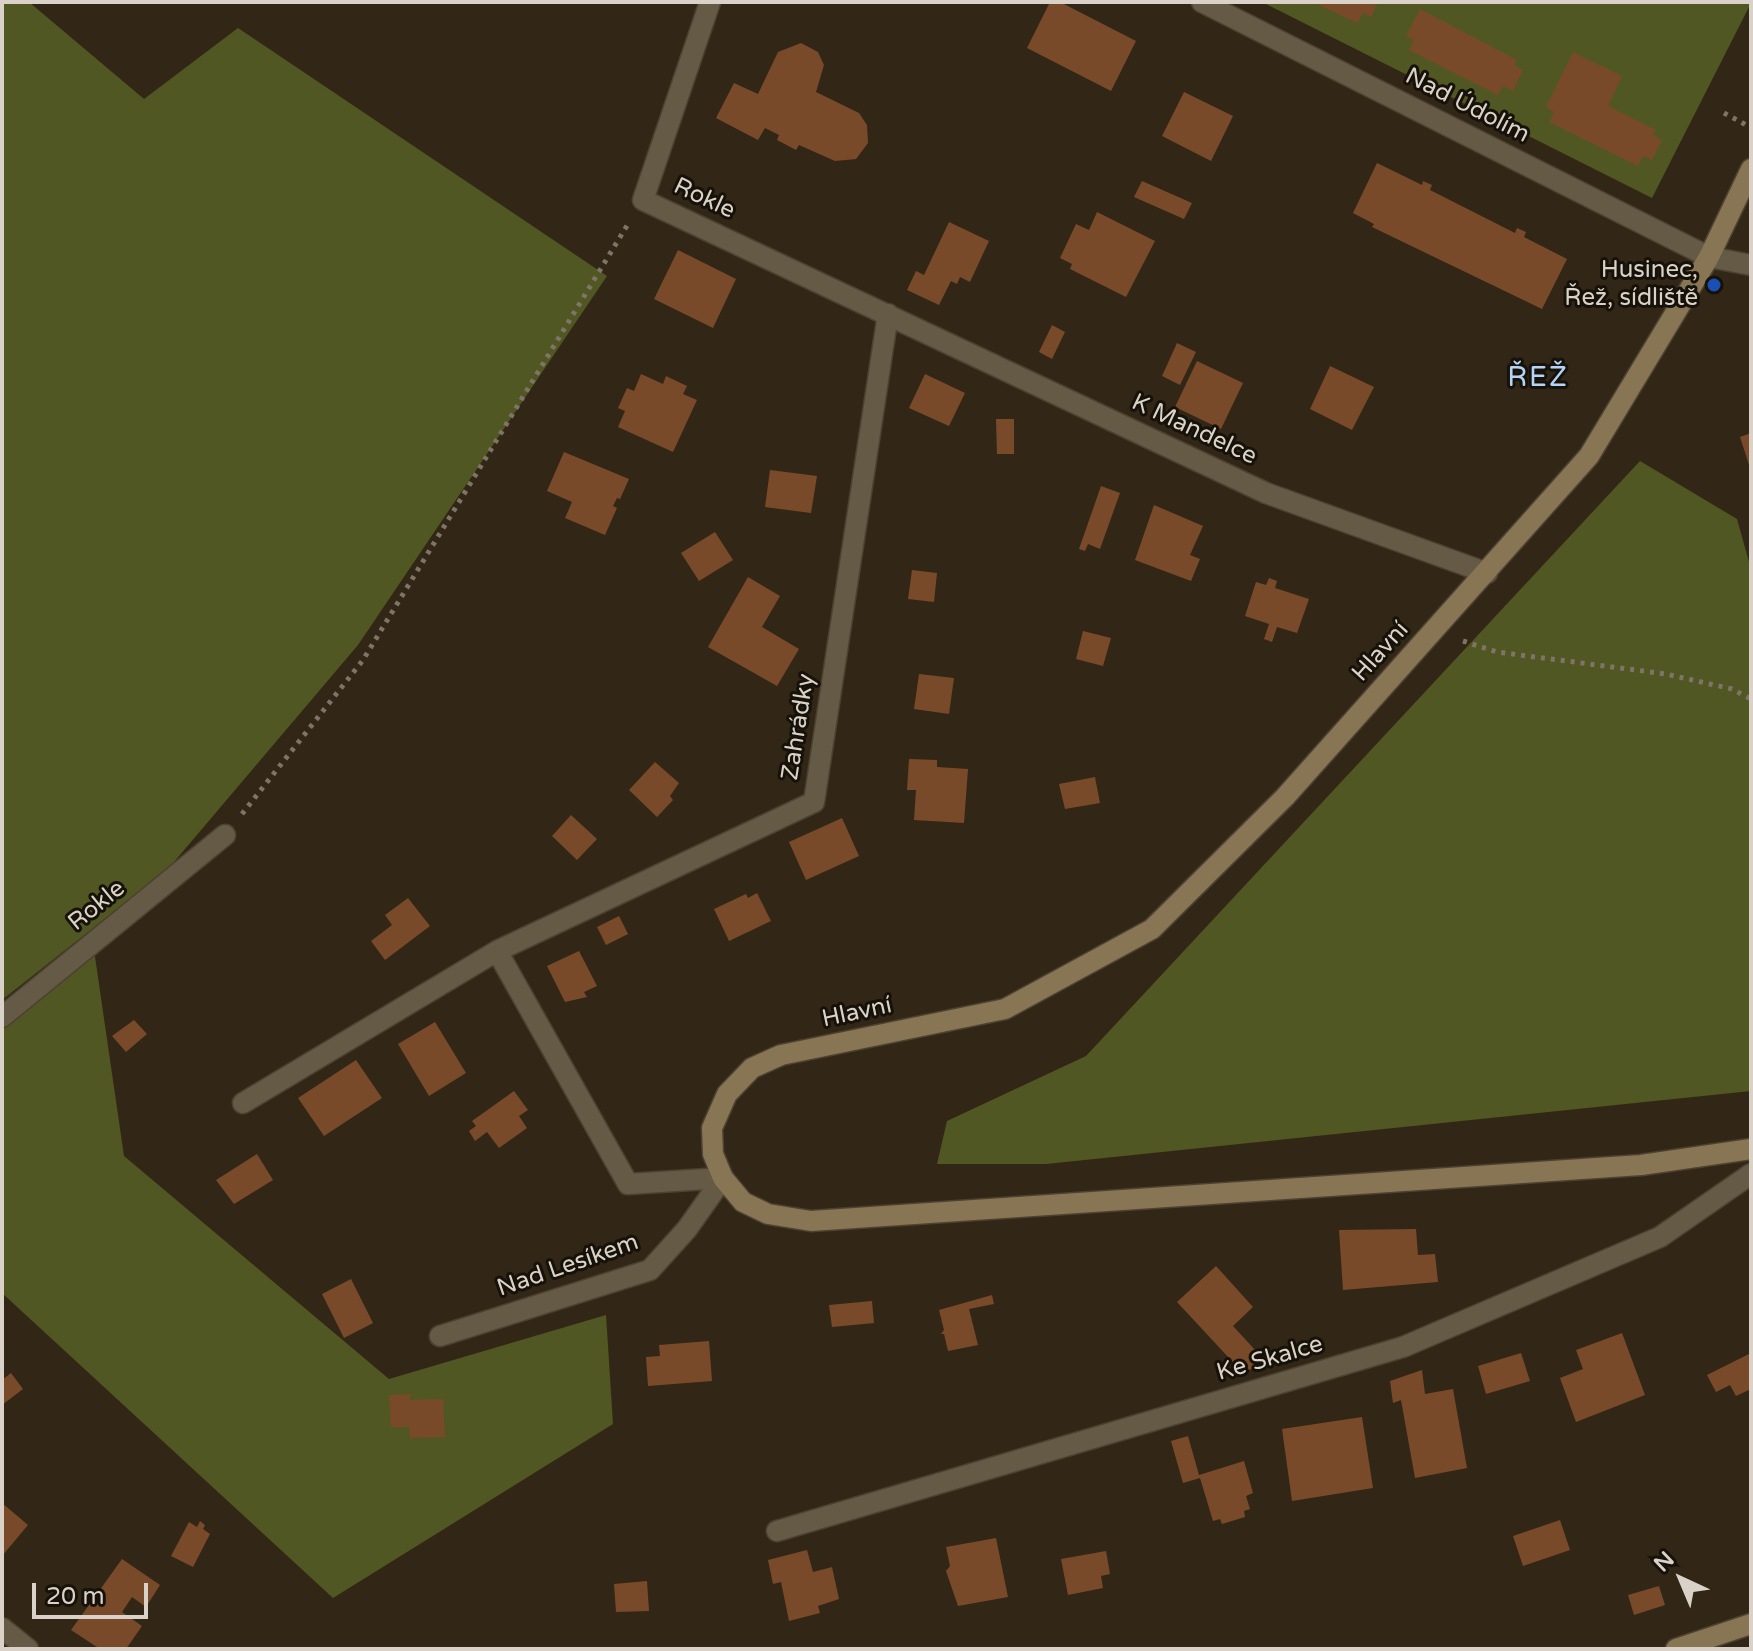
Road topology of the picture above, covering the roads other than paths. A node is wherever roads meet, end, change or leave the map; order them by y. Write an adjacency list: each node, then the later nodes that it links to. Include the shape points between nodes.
1 (710, 2): 6 (street, Rokle, via 643,200)
2 (1202, 2): 4 (street, Nad Údolím)
3 (1751, 169): 4 (street, Hlavní)
4 (1709, 257): 5 (street, Nad Údolím); 7 (street, Hlavní, via 1589,456)
5 (1751, 265)
6 (888, 314): 7 (street, K Mandelce, via 1266,493); 9 (street, Zahrádky, via 814,802)
7 (1487, 573): 14 (street, Hlavní, via 1285,797 1152,929 1005,1009 781,1055 752,1068 727,1094 712,1128 713,1154)
8 (225, 835): 10 (street, Rokle)
9 (497, 951): 11 (street, Zahrádky); 14 (street, via 628,1184)
10 (2, 1017)
11 (243, 1103)
12 (1751, 1149): 14 (street, Hlavní, via 1625,1166 811,1221 768,1214 743,1202)
13 (1751, 1174): 16 (street, Ke Skalce, via 1660,1237 1403,1347)
14 (723, 1178): 15 (street, Nad Lesíkem, via 650,1270)
15 (440, 1336)
16 (777, 1531)
17 (1751, 1624): 20 (street)
18 (2, 1628): 19 (street)
19 (28, 1649)
20 (1676, 1649)

